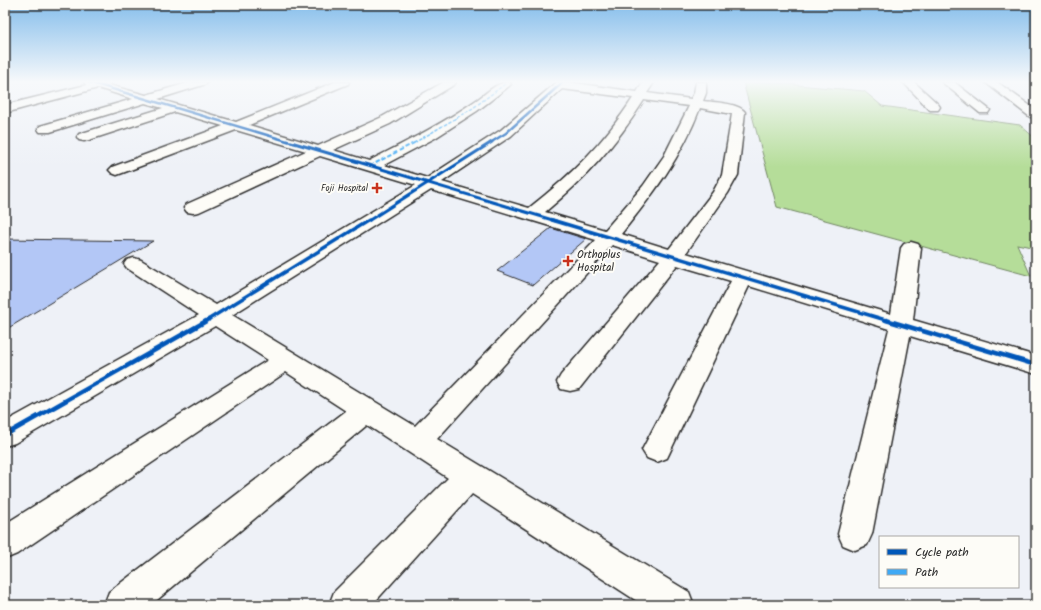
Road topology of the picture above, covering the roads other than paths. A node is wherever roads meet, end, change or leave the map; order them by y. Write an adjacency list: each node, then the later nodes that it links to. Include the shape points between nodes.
1 (108, 110): 14 (street)
2 (168, 110): 15 (street)
3 (184, 110): 13 (street)
4 (274, 110): 13 (street)
5 (403, 110): 16 (street)
6 (469, 110): 17 (street, via 430,135)
7 (531, 110): 19 (street, via 506,133)
8 (630, 110): 21 (street, via 600,150 570,182)
9 (693, 110): 22 (street, via 671,156 649,189)
10 (734, 110): 24 (street, via 739,112 730,175 720,194)
11 (1029, 110): 12 (street)
12 (1034, 114)
13 (236, 126): 16 (street); 18 (street)
14 (45, 129)
15 (84, 137)
16 (322, 151): 17 (street); 20 (street)
17 (370, 166): 19 (street)
18 (117, 170)
19 (430, 183): 21 (street); 27 (street)
20 (193, 208)
21 (532, 214): 22 (street)
22 (609, 237): 24 (street); 34 (street)
23 (911, 248): 28 (street)
24 (674, 256): 26 (street); 31 (street)
25 (134, 264): 27 (street)
26 (743, 278): 28 (street); 35 (street)
27 (215, 316): 29 (street); 33 (street)
28 (901, 325): 30 (street); 37 (street)
29 (287, 360): 32 (street); 38 (street)
30 (1036, 366)
31 (570, 382)
32 (366, 410): 34 (street); 39 (street)
33 (5, 435)
34 (418, 441): 36 (street)
35 (657, 450)
36 (470, 475): 40 (street); 41 (street)
37 (855, 534)
38 (5, 543)
39 (122, 605)
40 (347, 605)
41 (676, 605)

